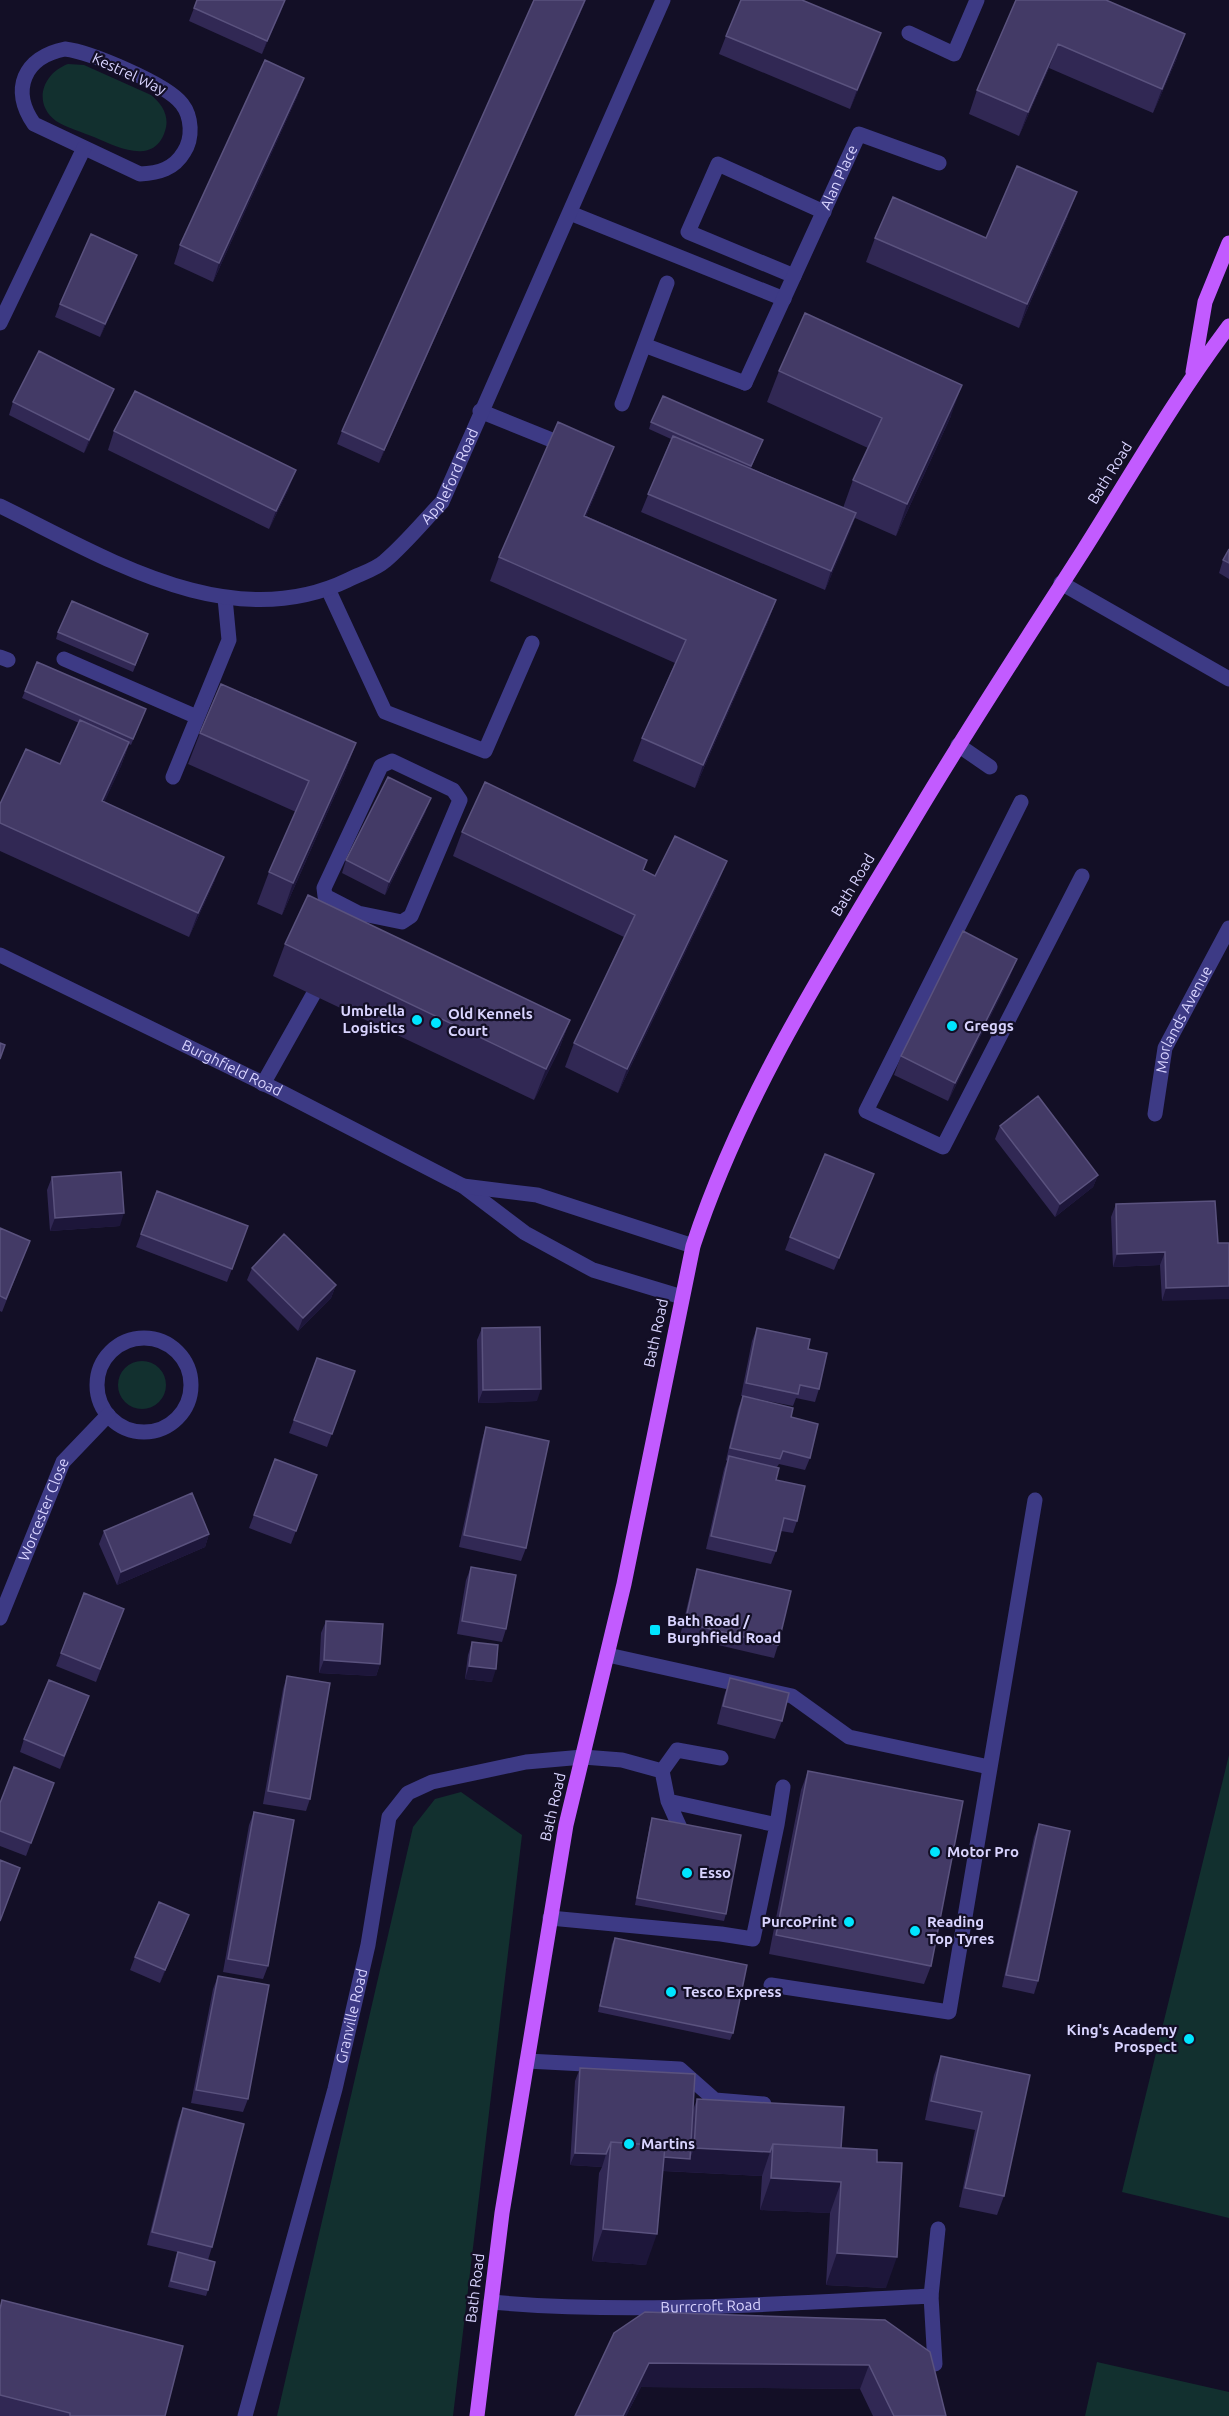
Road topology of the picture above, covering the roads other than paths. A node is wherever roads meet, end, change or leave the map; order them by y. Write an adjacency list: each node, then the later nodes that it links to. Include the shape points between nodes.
1 (663, 0): 7 (street, Appleford Road)
2 (977, 0): 3 (street, via 954,54)
3 (909, 33)
4 (84, 148): 4 (street, Kestrel Way, via 141,174 155,173 174,163 188,146 189,118 172,94 126,70 78,51 50,52 28,69 22,98 26,111 34,124); 12 (street)
5 (939, 163): 6 (street, Alan Place, via 859,134)
6 (824, 212): 9 (street, Alan Place); 9 (street, via 718,164 688,232)
7 (570, 213): 11 (street); 17 (street, Appleford Road)
8 (1229, 243): 15 (main road, Bath Road, via 1204,302)
9 (794, 276): 11 (street, Alan Place)
10 (667, 283): 14 (street)
11 (784, 299): 14 (street, Alan Place, via 745,383)
12 (0, 323)
13 (1229, 326): 15 (main road, Bath Road)
14 (644, 345): 16 (street)
15 (1192, 375): 20 (main road, Bath Road)
16 (622, 404)
17 (480, 411): 18 (street); 21 (street, Appleford Road, via 442,502 383,563)
18 (585, 453)
19 (0, 506): 22 (street, Appleford Road, via 173,587)
20 (1061, 583): 25 (street); 27 (main road, Bath Road)
21 (328, 589): 22 (street, Appleford Road, via 281,599); 23 (street, via 385,712 485,751)
22 (225, 598): 26 (street, via 230,640)
23 (532, 643)
24 (64, 659): 26 (street)
25 (1229, 680)
26 (197, 717): 29 (street)
27 (958, 745): 28 (street); 40 (main road, Bath Road, via 782,1043 727,1151)
28 (990, 767)
29 (172, 777)
30 (1021, 802): 31 (street, via 866,1111 943,1147)
31 (1082, 876)
32 (358, 913): 32 (street, via 325,896 324,888 381,766 392,761 453,790 460,800 411,915 402,922); 34 (street)
33 (1229, 928): 38 (street, Morlands Avenue, via 1165,1047)
34 (340, 947)
35 (0, 955): 37 (street, Burghfield Road)
36 (313, 995): 37 (street)
37 (263, 1084): 39 (street, Burghfield Road)
38 (1155, 1114)
39 (463, 1185): 40 (street, Burghfield Road, via 537,1195); 41 (street, Burghfield Road, via 525,1233 593,1270)
40 (693, 1245): 41 (main road, Bath Road)
41 (682, 1297): 45 (main road, Bath Road)
42 (108, 1415): 42 (street, via 127,1428 150,1432 177,1419 191,1391 185,1361 162,1341 147,1338 117,1346 106,1357 97,1386); 44 (street, Worcester Close, via 63,1462)
43 (1035, 1500): 48 (street)
44 (0, 1618)
45 (608, 1655): 46 (main road, Bath Road); 48 (street, via 792,1696 849,1737)
46 (583, 1757): 49 (street, Granville Road, via 622,1760); 54 (main road, Bath Road); 62 (street, Granville Road, via 526,1762 432,1782 408,1793 389,1817 368,1945 335,2089)
47 (721, 1758): 49 (street, via 677,1750)
48 (989, 1767): 55 (street, via 949,2012)
49 (662, 1771): 51 (street)
50 (783, 1787): 52 (street)
51 (668, 1802): 52 (street); 53 (street)
52 (777, 1825): 54 (street, via 753,1939)
53 (681, 1830)
54 (550, 1918): 56 (main road, Bath Road)
55 (771, 1985)
56 (527, 2061): 57 (street, via 680,2069 715,2100); 60 (main road, Bath Road)
57 (774, 2104)
58 (938, 2229): 59 (street)
59 (932, 2296): 60 (street, Burrcroft Road, via 720,2306); 61 (street)
60 (491, 2302): 63 (main road, Bath Road)
61 (935, 2364)
62 (245, 2416)
63 (477, 2416)

